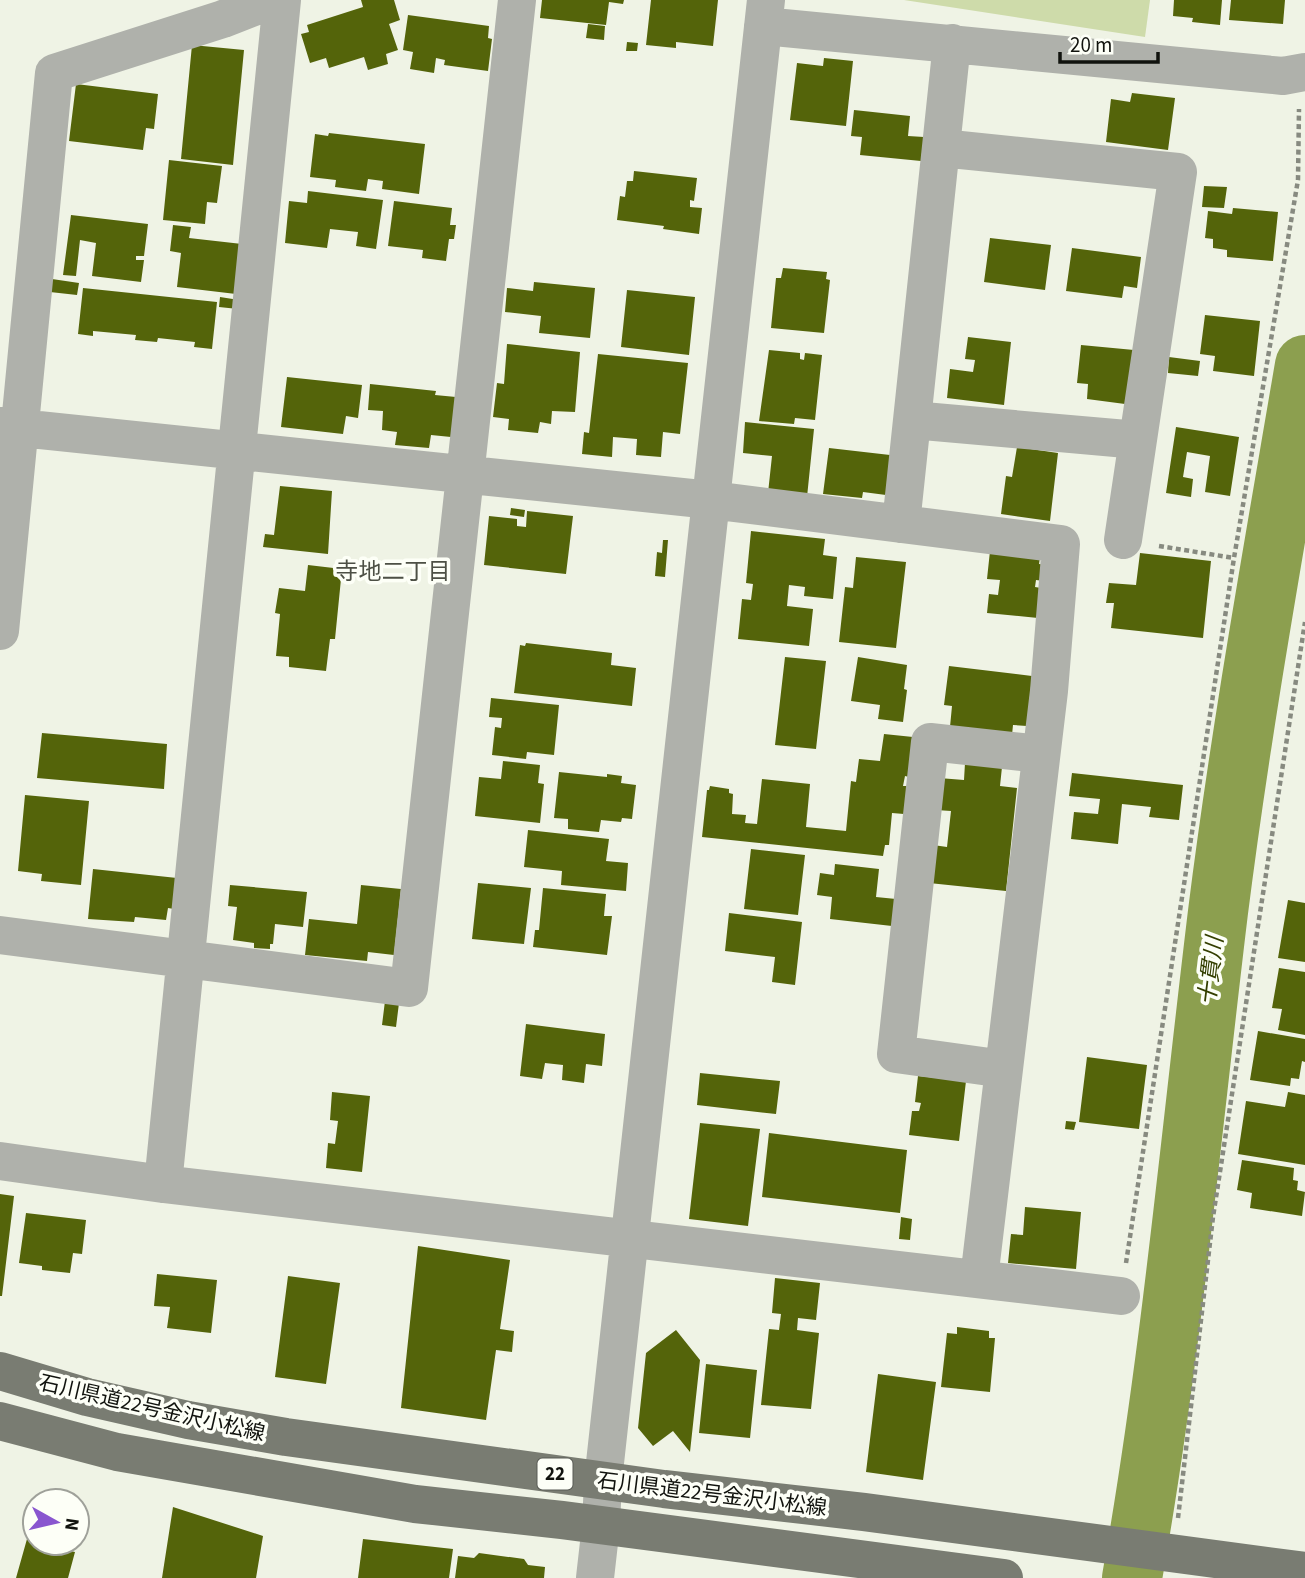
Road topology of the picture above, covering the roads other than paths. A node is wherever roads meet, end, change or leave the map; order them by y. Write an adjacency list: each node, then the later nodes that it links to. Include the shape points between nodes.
1 (272, 0): 9 (street, via 54,73)
2 (282, 0): 11 (street)
3 (517, 0): 12 (street)
4 (764, 13): 5 (street); 13 (street)
5 (952, 43): 6 (street, via 1283,76); 7 (street)
6 (1302, 73)
7 (941, 148): 8 (street); 10 (street, via 1178,172)
8 (912, 420): 10 (street); 14 (street)
9 (11, 427): 11 (street); 16 (street)
10 (1138, 440): 15 (street)
11 (237, 451): 12 (street); 19 (street)
12 (466, 475): 13 (street); 19 (street, via 409,988)
13 (711, 500): 14 (street); 23 (street)
14 (901, 524): 17 (street, via 1061,544)
15 (1123, 540)
16 (0, 631)
17 (1040, 754): 20 (street); 20 (street, via 930,743 896,1054)
18 (0, 935): 19 (street)
19 (186, 960): 22 (street)
20 (1004, 1069): 24 (street)
21 (0, 1161): 22 (street)
22 (163, 1184): 23 (street)
23 (631, 1238): 24 (street); 28 (street)
24 (979, 1279): 25 (street)
25 (1121, 1297)
26 (0, 1371): 28 (main road, 石川県道22号金沢小松線 / 22, via 200,1422)
27 (0, 1421): 29 (main road, 22, via 117,1452 293,1484 415,1504)
28 (603, 1480): 29 (street); 30 (main road, 石川県道22号金沢小松線 / 22)
29 (601, 1525): 31 (street); 32 (main road, 22)
30 (1305, 1571)
31 (594, 1578)
32 (1003, 1578)

